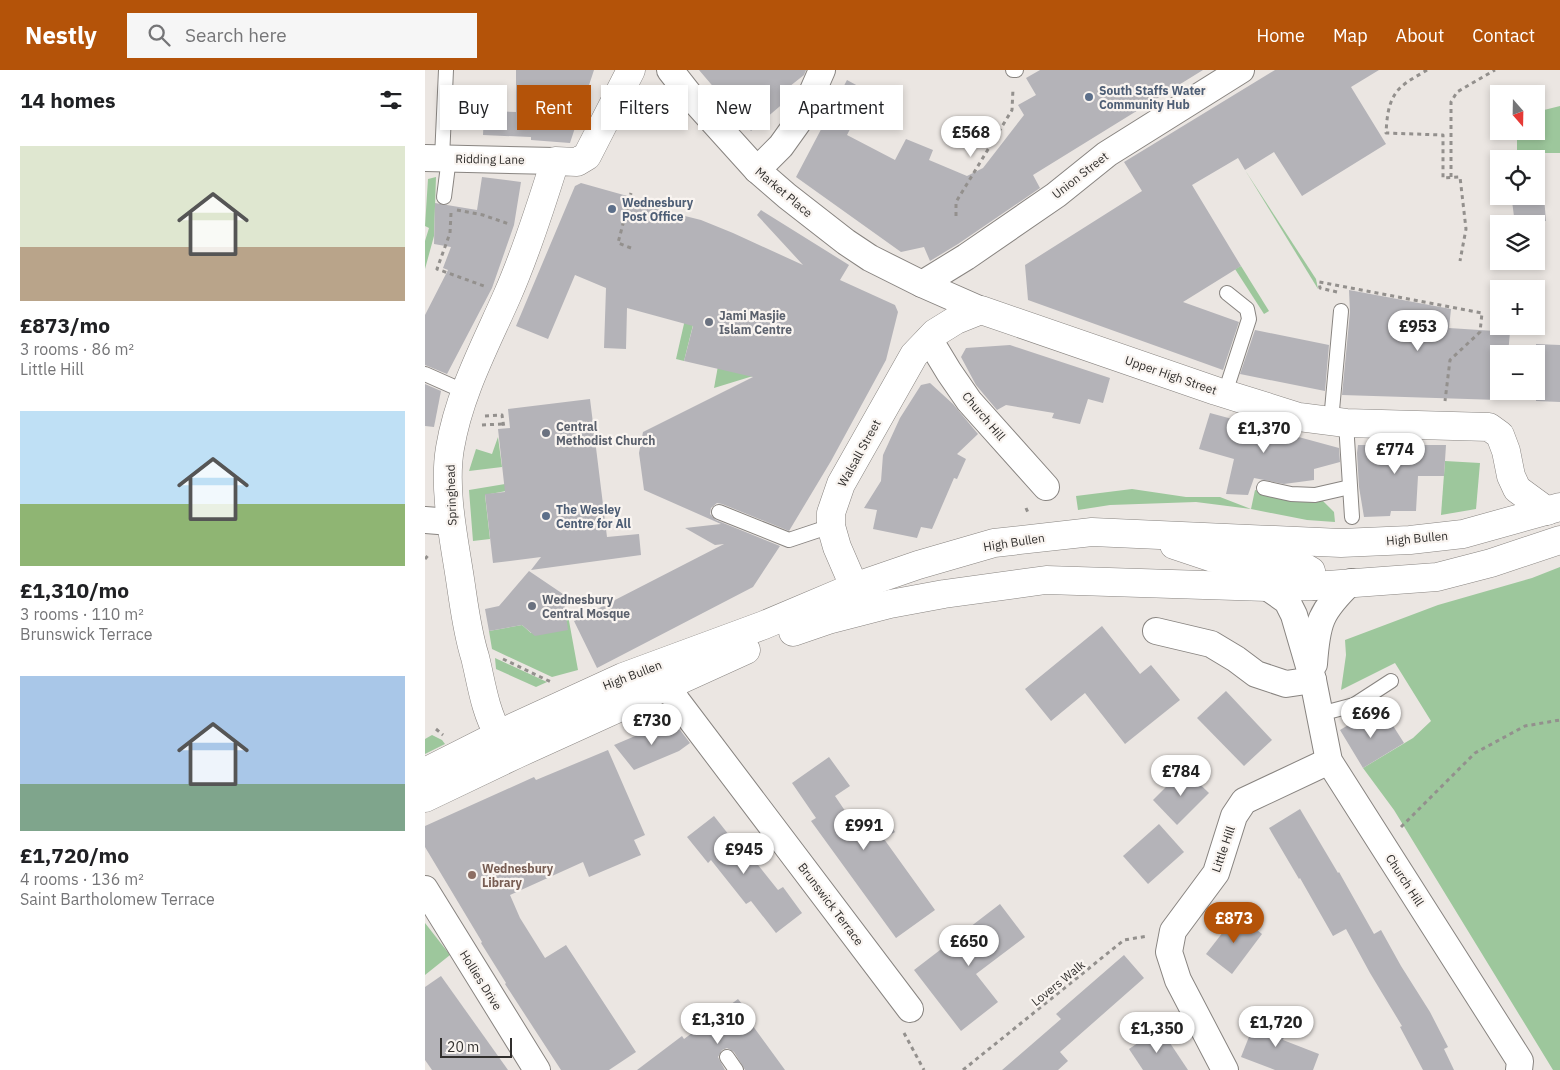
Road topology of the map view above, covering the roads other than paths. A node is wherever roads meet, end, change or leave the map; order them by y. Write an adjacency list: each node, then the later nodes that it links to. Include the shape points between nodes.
1 (446, 70): 6 (lane)
2 (631, 70): 7 (main road, via 587,156 577,162)
3 (822, 70): 8 (street, via 801,118 781,146)
4 (1241, 70): 10 (street, Union Street, via 1107,154 1055,195)
5 (676, 72): 8 (street, Market Place, via 692,98)
6 (439, 158): 7 (street, Ridding Lane); 9 (lane)
7 (555, 161): 16 (main road, Springhead, via 507,296)
8 (757, 170): 10 (street, Market Place, via 846,242)
9 (444, 198)
10 (922, 284): 12 (street, Upper High Street)
11 (1227, 293): 17 (lane, via 1247,309 1249,318)
12 (981, 310): 14 (main road, Walsall Street, via 956,320); 17 (main road, Upper High Street)
13 (1341, 311): 18 (lane)
14 (929, 339): 19 (street, Church Hill, via 969,401); 26 (main road, Walsall Street, via 913,355 841,484 831,513)
15 (425, 374): 16 (lane)
16 (466, 390): 25 (main road, Springhead, via 455,425)
17 (1225, 394): 18 (main road, Upper High Street, via 1299,417)
18 (1338, 422): 20 (lane); 22 (main road, Upper High Street, via 1489,427 1500,435 1517,489)
19 (1046, 487)
20 (1350, 487): 21 (lane, via 1315,495); 24 (lane)
21 (1264, 488)
22 (1554, 509): 27 (main road, High Bullen, via 1463,534 1410,540 1341,543)
23 (719, 512): 26 (lane, via 789,540)
24 (1352, 517)
25 (438, 521): 40 (main road, Springhead, via 489,712)
26 (831, 526): 32 (main road, Walsall Street)
27 (1141, 534): 31 (main road, via 1213,558 1299,564 1311,570); 32 (main road, High Bullen, via 1092,532 995,543)
28 (1560, 540): 29 (main road, High Bullen, via 1437,577)
29 (1351, 582): 31 (main road, High Bullen); 35 (street, Church Hill, via 1334,598)
30 (1014, 584): 32 (main road, via 977,576 869,598 859,598); 33 (main road, High Bullen, via 1046,580); 36 (main road, High Bullen, via 890,604 828,620)
31 (1314, 586): 33 (main road, High Bullen); 35 (street, Church Hill)
32 (854, 587): 36 (main road, High Bullen, via 764,626)
33 (1267, 587): 37 (street, Church Hill, via 1287,601 1294,615)
34 (1156, 631): 37 (street, via 1211,644 1256,674 1286,684)
35 (1316, 634): 37 (street, Church Hill)
36 (664, 676): 40 (main road, High Bullen, via 597,719); 40 (main road, High Bullen, via 623,677 590,692); 45 (street, Brunswick Terrace, via 683,708)
37 (1313, 680): 39 (street, Church Hill)
38 (1391, 681): 39 (lane, via 1354,705)
39 (1320, 714): 41 (street, Church Hill)
40 (507, 745): 42 (main road); 43 (main road)
41 (1329, 761): 49 (street, Little Hill, via 1244,801 1234,816 1216,873 1173,930 1169,952 1179,980); 50 (street, Church Hill, via 1520,1061)
42 (425, 772)
43 (425, 798)
44 (425, 889): 47 (street, Hollies Drive)
45 (910, 1009)
46 (727, 1057): 48 (lane)
47 (537, 1070)
48 (736, 1070)
49 (1225, 1070)
50 (1519, 1070)

